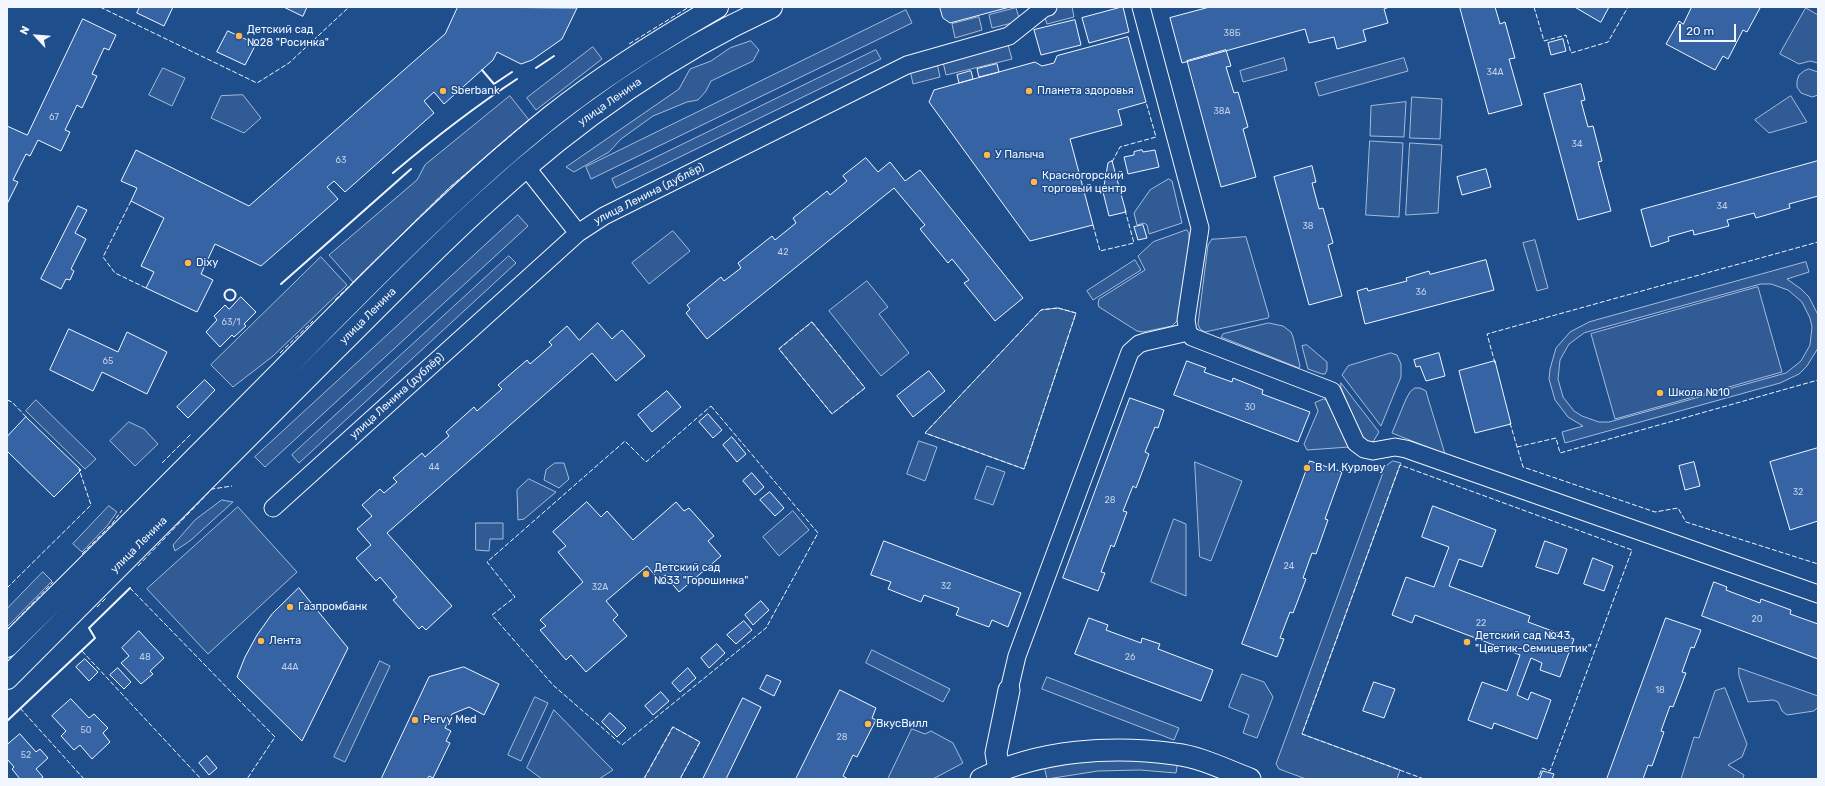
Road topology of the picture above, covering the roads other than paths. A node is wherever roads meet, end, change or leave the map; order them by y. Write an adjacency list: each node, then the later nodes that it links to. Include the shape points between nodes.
1 (717, 7): 10 (main road, улица Ленина, via 670,34 588,89 471,185 329,323)
2 (771, 7): 5 (main road, улица Ленина, via 732,25 638,82 600,108)
3 (1048, 7): 6 (street, улица Ленина (дублёр), via 1009,36 907,65 604,216)
4 (1141, 7): 7 (street, via 1200,228 1186,320)
5 (526, 167): 6 (street); 11 (main road, улица Ленина, via 448,237)
6 (578, 233): 8 (street, улица Ленина (дублёр))
7 (1188, 332): 9 (street, via 1198,340 1332,391 1356,443 1364,449 1373,451 1395,447 1406,450); 12 (street, via 1139,344 1130,352 1017,656)
8 (273, 508)
9 (1818, 594)
10 (7, 646)
11 (7, 678)
12 (1009, 690): 13 (street)
13 (990, 775): 14 (street, via 1052,756 1109,751 1176,754)
14 (1250, 779)

